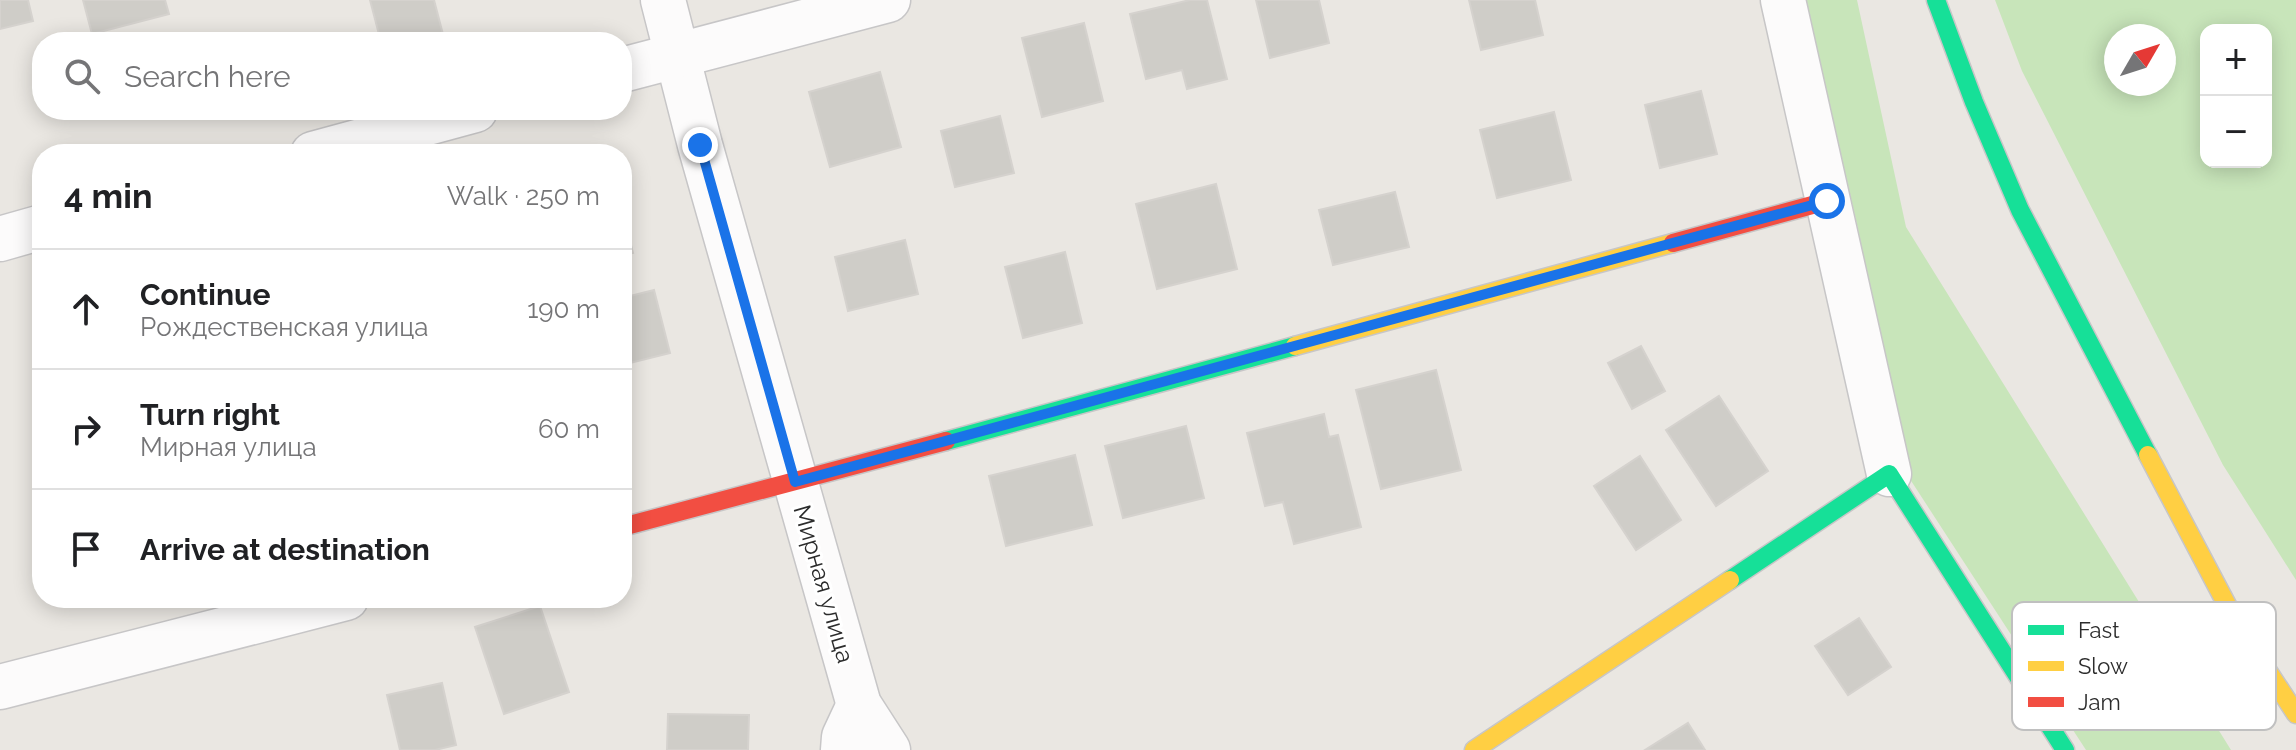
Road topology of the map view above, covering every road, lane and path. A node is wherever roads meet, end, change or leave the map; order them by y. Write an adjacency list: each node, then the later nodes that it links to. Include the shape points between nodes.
1 (663, 0): 5 (street, Мирная улица)
2 (888, 0): 5 (street)
3 (1783, 0): 9 (street)
4 (1936, 0): 15 (street, via 2020,210)
5 (677, 55): 6 (street); 13 (street, Мирная улица)
6 (632, 67)
7 (438, 120): 8 (street)
8 (350, 144)
9 (1827, 201): 12 (street); 13 (street)
10 (32, 230): 11 (street)
11 (0, 239)
12 (1889, 474): 17 (street); 25 (street)
13 (795, 482): 14 (street); 20 (street, Мирная улица)
14 (632, 524)
15 (2225, 602)
16 (307, 608): 19 (street)
17 (2012, 667)
18 (2276, 683): 21 (street)
19 (0, 687)
20 (859, 705): 23 (street); 24 (street, Мирная улица)
21 (2296, 714)
22 (2052, 730): 26 (street)
23 (843, 750)
24 (888, 750)
25 (1474, 750)
26 (2065, 750)

